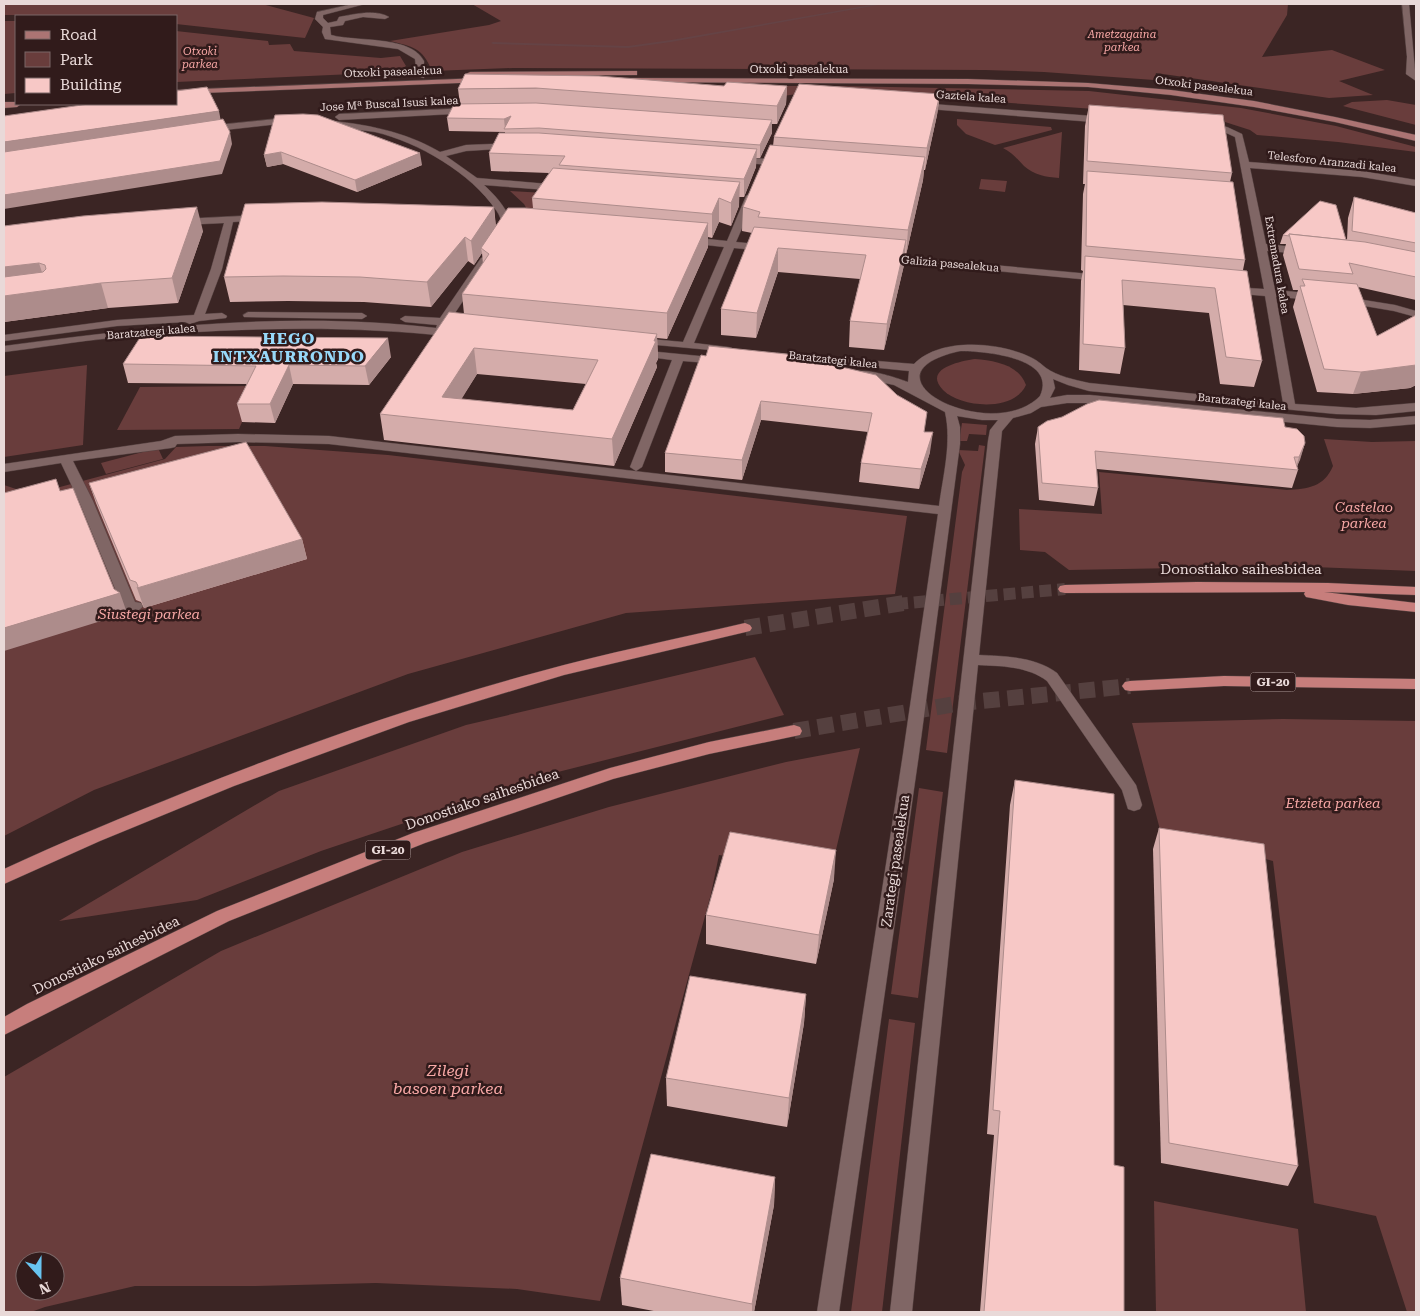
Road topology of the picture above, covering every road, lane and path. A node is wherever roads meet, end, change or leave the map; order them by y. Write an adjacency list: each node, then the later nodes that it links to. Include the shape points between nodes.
1 (361, 4): 4 (street, via 320,14 319,20)
2 (1405, 4): 6 (street, via 1410,74)
3 (385, 17): 4 (street, via 363,15)
4 (327, 26): 5 (street, via 328,37 336,40 386,45 408,51 421,63)
5 (420, 76): 7 (main road, Otxoki pasealekua); 15 (main road, Otxoki pasealekua, via 518,72 1080,78 1231,94 1311,107)
6 (1416, 79)
7 (178, 86)
8 (178, 92): 16 (main road, Otxoki pasealekua, via 498,79 1044,82 1229,100)
9 (912, 105): 12 (street, Gaztela kalea)
10 (480, 111): 11 (street, Jose Mª Buscal Isusi kalea)
11 (310, 120): 14 (street); 18 (street, via 356,126 404,138)
12 (1116, 121)
13 (1201, 127): 20 (street, Extremadura kalea, via 1233,131 1239,136)
14 (198, 130)
15 (1416, 130)
16 (1416, 138)
17 (521, 146): 18 (street, via 466,148)
18 (440, 155): 22 (street)
19 (725, 159): 21 (street)
20 (1246, 164): 23 (street, Telesforo Aranzadi kalea); 32 (street, Extremadura kalea, via 1248,202)
21 (797, 165)
22 (474, 181): 25 (street); 29 (street, via 500,208)
23 (1416, 182)
24 (755, 186): 31 (street, via 744,202)
25 (570, 189)
26 (268, 218): 27 (street)
27 (228, 220): 28 (street); 41 (street, via 207,298)
28 (173, 223)
29 (507, 227)
30 (681, 240): 31 (street)
31 (729, 244): 33 (street); 49 (street)
32 (1261, 247): 35 (street); 39 (street, Extremadura kalea)
33 (778, 249)
34 (493, 250): 42 (street)
35 (1316, 252)
36 (876, 258): 37 (street, Galizia pasealekua)
37 (1112, 279)
38 (1216, 288): 39 (street)
39 (1270, 293): 40 (street, via 1332,298); 60 (street, Extremadura kalea)
40 (1416, 314)
41 (198, 317): 42 (street, Baratzategi kalea, via 340,315); 45 (street, via 184,324 118,330); 47 (street, Baratzategi kalea, via 116,323)
42 (443, 322): 43 (street, Baratzategi kalea); 44 (street)
43 (477, 325)
44 (437, 332): 45 (street, Baratzategi kalea, via 406,328 264,325); 46 (street, Baratzategi kalea); 48 (street)
45 (111, 335): 50 (street, Baratzategi kalea)
46 (470, 336)
47 (4, 338)
48 (430, 344)
49 (687, 346): 51 (street); 53 (street, via 630,346)
50 (4, 349)
51 (737, 351)
52 (766, 354): 55 (street, Baratzategi kalea)
53 (679, 357): 54 (street); 66 (street)
54 (733, 362)
55 (916, 368): 56 (street, Baratzategi kalea, via 937,353 972,348 1014,355); 58 (street, via 913,379)
56 (1041, 370): 59 (street, via 1049,386); 60 (street, Baratzategi kalea, via 1072,384 1089,387)
57 (850, 374): 58 (street, Baratzategi kalea, via 884,377)
58 (921, 394): 62 (street, Baratzategi kalea)
59 (1039, 404): 63 (street, Baratzategi kalea); 64 (street, Baratzategi kalea, via 1090,399 1337,423)
60 (1290, 407): 61 (street, Baratzategi kalea, via 1359,412)
61 (1416, 407)
62 (950, 410): 63 (street, Baratzategi kalea, via 976,416); 68 (street, Zarategi pasealekua, via 954,444)
63 (1009, 415): 75 (street, via 996,430 994,441)
64 (1416, 420)
65 (65, 458): 67 (street); 68 (street, via 168,444 174,440 328,440); 72 (street, via 130,608)
66 (636, 466)
67 (4, 468)
68 (944, 512): 82 (street, Zarategi pasealekua)
69 (1270, 586): 70 (highway, Donostiako saihesbidea); 71 (highway, Donostiako saihesbidea); 73 (highway, via 1348,601)
70 (1065, 589)
71 (1416, 591)
72 (136, 606)
73 (1416, 608)
74 (746, 628): 80 (highway, via 538,677 384,724 276,762 54,853)
75 (971, 660): 79 (street, via 997,661 1044,670 1052,677 1130,789); 83 (street)
76 (1416, 684): 77 (highway, GI-20, via 1224,681)
77 (1130, 686)
78 (794, 731): 81 (highway, Donostiako saihesbidea / GI-20, via 709,748 610,774 419,838 223,916)
79 (1134, 805)
80 (4, 877)
81 (4, 1027)
82 (828, 1312)
83 (901, 1312)

